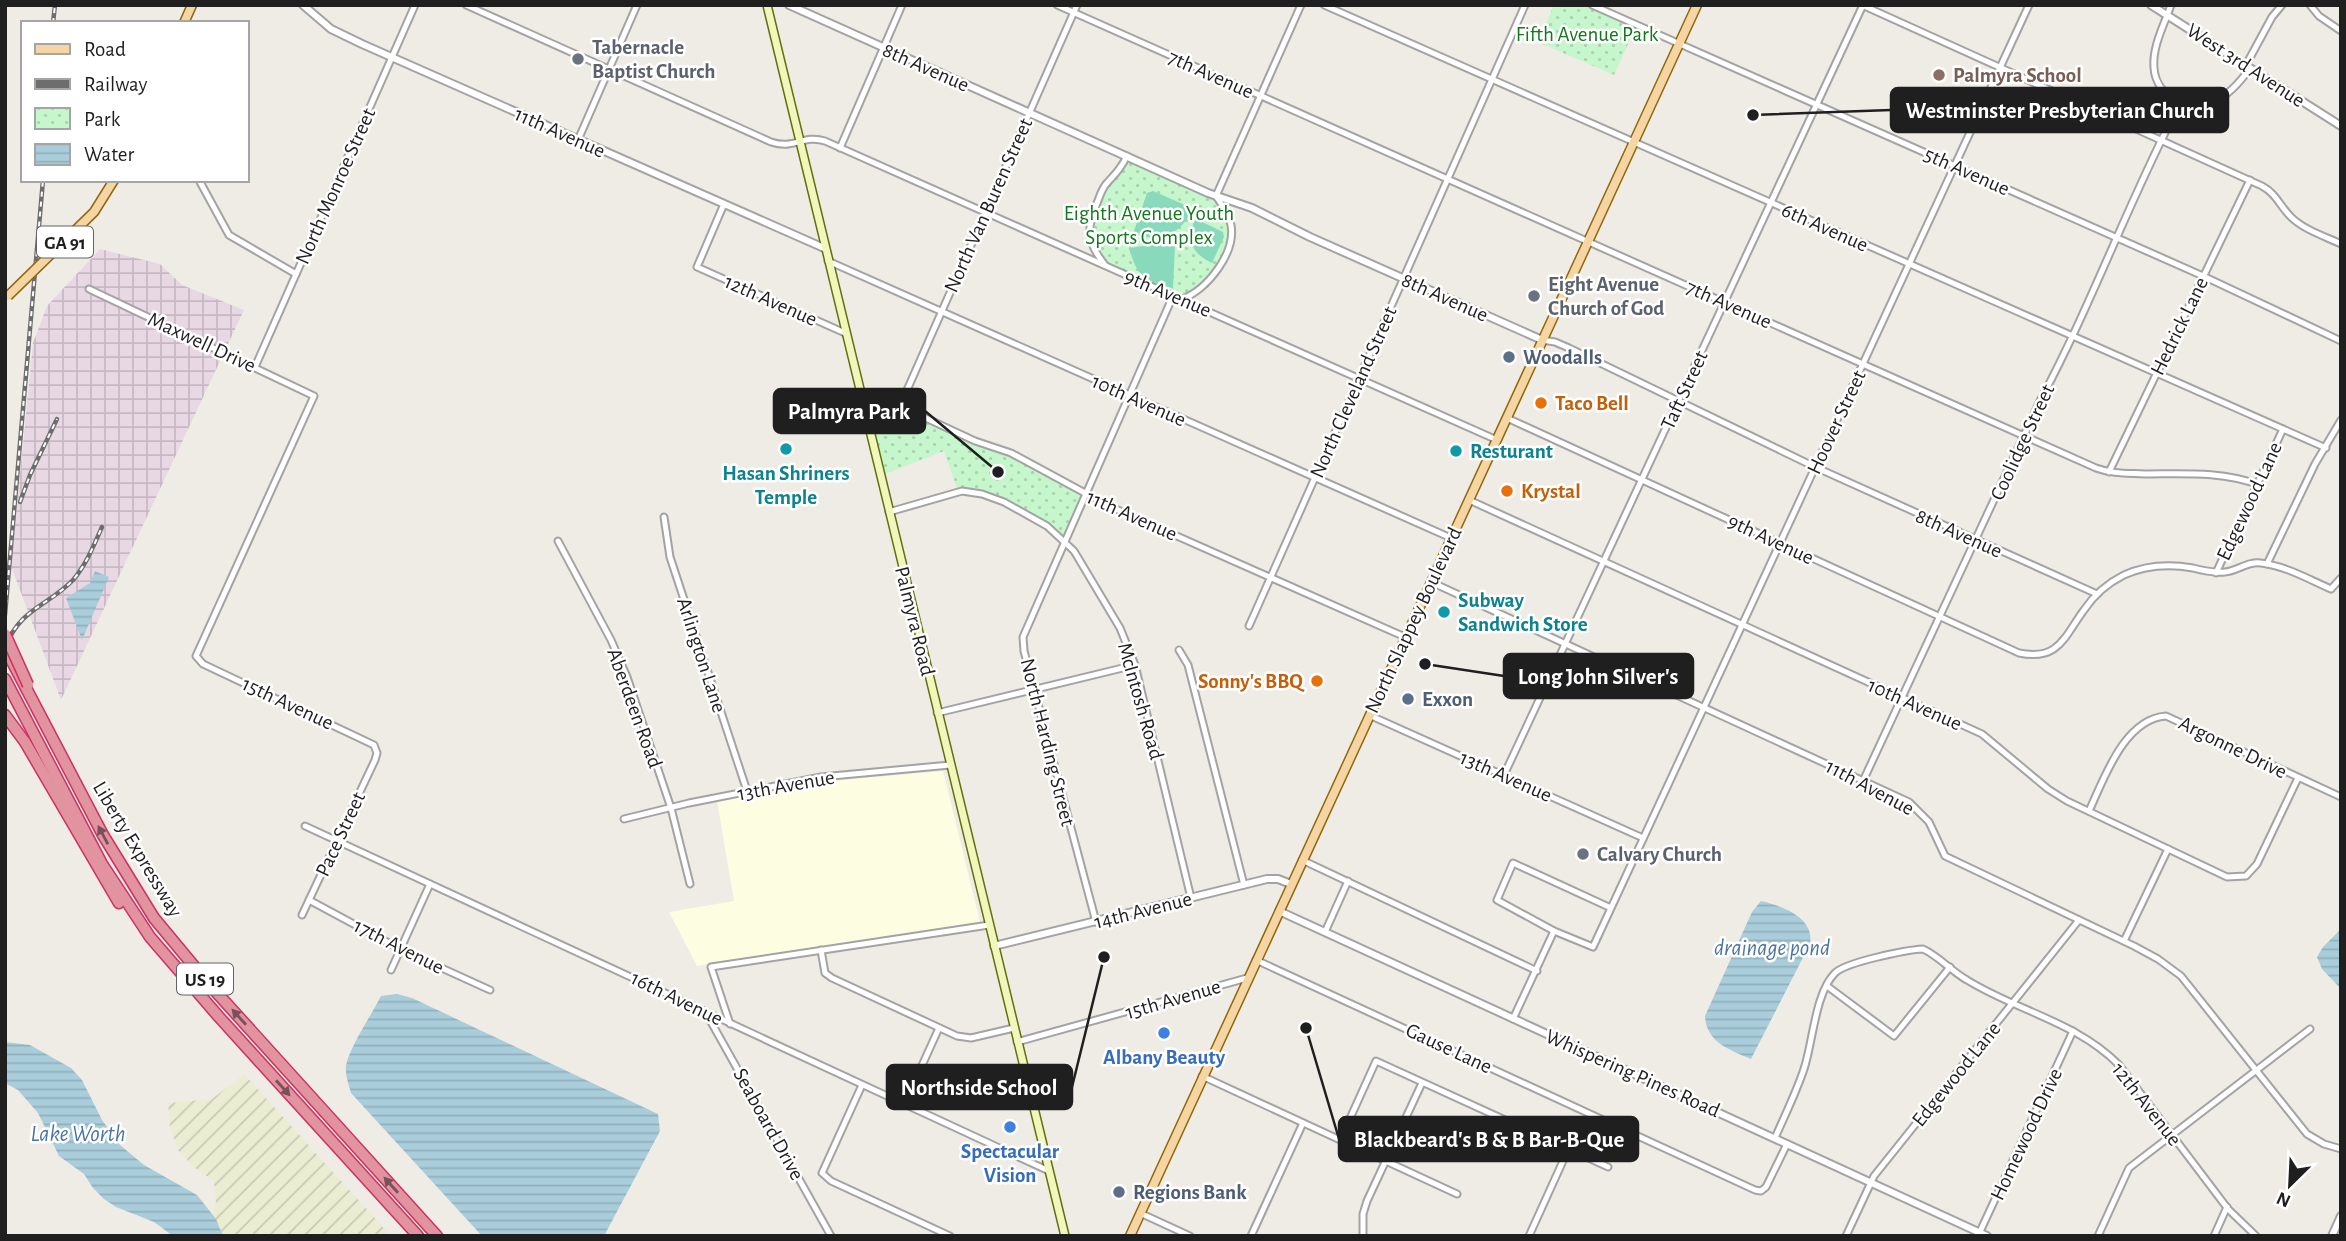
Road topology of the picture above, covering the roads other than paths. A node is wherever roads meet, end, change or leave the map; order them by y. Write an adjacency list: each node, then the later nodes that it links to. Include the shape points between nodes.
1 (303, 5): 26 (street, 11th Avenue, via 331,29)
2 (415, 5): 26 (street, North Monroe Street)
3 (466, 5): 29 (street)
4 (637, 5): 29 (street)
5 (768, 5): 38 (main road, Palmyra Road)
6 (789, 5): 25 (street, 8th Avenue)
7 (902, 5): 25 (street)
8 (1058, 5): 21 (street, 7th Avenue)
9 (1077, 5): 21 (street, North Van Buren Street)
10 (1301, 5): 31 (street)
11 (1324, 5): 30 (street, 6th Avenue)
12 (1525, 5): 30 (street, North Cleveland Street)
13 (1592, 5): 24 (street, 5th Avenue)
14 (1697, 5): 24 (main road, North Slappey Boulevard)
15 (1862, 5): 28 (street); 33 (street, Taft Street)
16 (2029, 5): 28 (street, Hoover Street)
17 (2151, 5): 22 (street, West 3rd Avenue)
18 (2171, 5): 22 (street)
19 (2282, 5): 27 (street)
20 (2310, 5): 23 (street)
21 (1073, 13): 31 (street, 7th Avenue); 34 (street, North Van Buren Street)
22 (2168, 15): 27 (street, West 3rd Avenue); 32 (street, via 2156,48 2154,75 2163,91)
23 (2341, 31)
24 (1679, 44): 33 (street, 5th Avenue); 39 (main road, North Slappey Boulevard)
25 (883, 48): 34 (street, 8th Avenue); 40 (street)
26 (392, 58): 36 (street, 11th Avenue); 58 (street, North Monroe Street)
27 (2248, 66): 32 (street, via 2234,88 2213,102); 35 (street, West 3rd Avenue)
28 (1999, 68): 37 (street); 42 (street, Hoover Street)
29 (609, 69): 36 (street); 38 (street, via 771,142 785,146)
30 (1492, 79): 39 (street, 6th Avenue); 43 (street, North Cleveland Street)
31 (1260, 96): 43 (street, 7th Avenue); 47 (street)
32 (2180, 103): 37 (street, Coolidge Street)
33 (1817, 104): 42 (street, 5th Avenue); 48 (street, Taft Street)
34 (1028, 113): 41 (street, 8th Avenue); 50 (street, North Van Buren Street)
35 (2341, 126)
36 (578, 140): 49 (street, 11th Avenue)
37 (2162, 140): 44 (street); 51 (street, Coolidge Street)
38 (799, 141): 40 (street, 9th Avenue, via 818,139); 54 (main road, Palmyra Road)
39 (1634, 142): 48 (street, 6th Avenue); 52 (main road, North Slappey Boulevard)
40 (840, 148): 50 (street, 9th Avenue)
41 (1127, 156): 47 (street, 8th Avenue); 57 (street, via 1104,186 1088,223 1092,243)
42 (1955, 166): 51 (street, 5th Avenue); 56 (street, Hoover Street)
43 (1447, 180): 52 (street, 7th Avenue); 60 (street, North Cleveland Street)
44 (2250, 180): 53 (street, via 2271,190 2303,226); 59 (street, Hedrick Lane)
45 (113, 182): 63 (main road, GA 91, bridge, via 88,218)
46 (200, 182): 58 (street, via 229,235)
47 (1216, 196): 60 (street, 8th Avenue); 64 (street, via 1230,218 1230,244 1206,282)
48 (1770, 203): 56 (street, 6th Avenue); 65 (street, Taft Street)
49 (724, 204): 54 (street, 11th Avenue); 67 (street, 12th Avenue, via 697,267)
50 (985, 212): 57 (street, 9th Avenue); 66 (street, North Van Buren Street)
51 (2116, 237): 59 (street, 5th Avenue); 68 (street, Coolidge Street)
52 (1588, 242): 65 (street, 7th Avenue); 69 (main road, North Slappey Boulevard)
53 (2341, 244)
54 (824, 248): 55 (main road, Palmyra Road)
55 (828, 261): 66 (street, 10th Avenue); 67 (main road, Palmyra Road)
56 (1909, 264): 68 (street, 6th Avenue); 71 (street, Hoover Street)
57 (1107, 267): 62 (street, 9th Avenue)
58 (296, 274): 72 (street, North Monroe Street)
59 (2203, 276): 70 (street, 5th Avenue); 73 (street, Hedrick Lane)
60 (1404, 278): 69 (street, 8th Avenue); 74 (street, North Cleveland Street)
61 (89, 289): 72 (street, Maxwell Drive)
62 (1172, 296): 64 (street, 9th Avenue); 76 (street, North Harding Street)
63 (6, 298)
64 (1181, 299): 74 (street, 9th Avenue)
65 (1725, 302): 71 (street, 7th Avenue); 77 (street, Taft Street)
66 (941, 312): 76 (street, 10th Avenue); 78 (street, North Van Buren Street)
67 (845, 333): 75 (main road, Palmyra Road)
68 (2074, 337): 73 (street, 6th Avenue); 82 (street, Coolidge Street)
69 (1542, 340): 77 (street, 8th Avenue, via 1569,348); 79 (main road, North Slappey Boulevard)
70 (2341, 341)
71 (1863, 363): 82 (street, 7th Avenue); 85 (street, Hoover Street)
72 (255, 368): 114 (street, Maxwell Drive, via 314,396)
73 (2156, 374): 81 (street, 6th Avenue); 86 (street, Hedrick Lane)
74 (1360, 378): 83 (street, 9th Avenue); 87 (street, North Cleveland Street)
75 (860, 394): 78 (street, 11th Avenue); 92 (main road, Palmyra Road)
76 (1128, 395): 87 (street, 10th Avenue); 90 (street, North Harding Street)
77 (1679, 403): 85 (street, 8th Avenue); 88 (street, Taft Street)
78 (900, 406): 90 (street, 11th Avenue, via 1031,462)
79 (1507, 418): 83 (main road, North Slappey Boulevard); 88 (street, 9th Avenue)
80 (2341, 419): 84 (street)
81 (2283, 429): 84 (street, 6th Avenue); 89 (street, Edgewood Lane)
82 (2025, 436): 86 (street, 7th Avenue); 97 (street, Coolidge Street)
83 (1496, 440): 91 (main road, North Slappey Boulevard)
84 (2326, 448): 100 (street)
85 (1815, 467): 97 (street, 8th Avenue); 98 (street, Hoover Street)
86 (2109, 472): 89 (street, 7th Avenue, via 2213,475)
87 (1315, 478): 94 (street, 10th Avenue); 102 (street, North Cleveland Street)
88 (1642, 479): 98 (street, 9th Avenue); 99 (street, Taft Street)
89 (2259, 485): 101 (street, Edgewood Lane)
90 (1084, 494): 96 (street, North Harding Street); 102 (street, 11th Avenue)
91 (1469, 500): 94 (main road, North Slappey Boulevard); 99 (street, 10th Avenue)
92 (889, 512): 96 (street, McIntosh Road, via 972,492 1004,502); 121 (main road, Palmyra Road)
93 (664, 517): 129 (street, Arlington Lane, via 670,557)
94 (1451, 538): 104 (main road, North Slappey Boulevard)
95 (558, 541): 131 (street, Aberdeen Road, via 622,663)
96 (1065, 541): 115 (street, McIntosh Road, via 1120,628); 118 (street, North Harding Street, via 1023,637)
97 (1976, 541): 105 (street, 8th Avenue); 106 (street, Coolidge Street)
98 (1780, 543): 106 (street, 9th Avenue); 107 (street, Hoover Street)
99 (1605, 561): 107 (street, 10th Avenue); 111 (street, Taft Street)
100 (2267, 564): 101 (street, via 2256,562); 103 (street, via 2331,589)
101 (2216, 573): 105 (street, via 2154,566 2124,575)
102 (1271, 578): 108 (street, North Cleveland Street); 110 (street, 11th Avenue)
103 (2341, 578)
104 (1431, 582): 110 (main road, North Slappey Boulevard); 111 (street, 11th Avenue)
105 (2097, 594): 106 (street, 9th Avenue, via 2061,644 2038,655 2019,653)
106 (1940, 618): 119 (street, Coolidge Street)
107 (1742, 624): 119 (street, 10th Avenue); 120 (street, Hoover Street)
108 (1249, 626)
109 (5, 634): 117 (highway, bridge)
110 (1405, 637): 123 (main road, North Slappey Boulevard)
111 (1566, 644): 120 (street, 11th Avenue); 126 (street, Taft Street)
112 (5, 648): 117 (highway, bridge)
113 (1179, 650): 143 (street, via 1188,665)
114 (196, 656): 124 (street, 15th Avenue, via 203,664 368,740)
115 (1135, 665): 118 (street); 144 (street, McIntosh Road)
116 (5, 679): 167 (highway, Liberty Expressway / US 19, via 102,864 150,937)
117 (27, 685): 197 (highway, Liberty Expressway / US 19, one-way to 117, via 161,927 108,844)
118 (1035, 689): 121 (street); 150 (street, North Harding Street)
119 (1902, 697): 128 (street, Coolidge Street); 132 (street, 10th Avenue, via 1982,734 2049,789)
120 (1702, 708): 128 (street, 11th Avenue); 135 (street, Hoover Street)
121 (937, 713): 125 (main road, Palmyra Road)
122 (5, 715): 167 (highway, via 147,943)
123 (1369, 715): 126 (street, 13th Avenue); 138 (main road, North Slappey Boulevard)
124 (377, 753): 136 (street, Pace Street)
125 (950, 765): 129 (street, 13th Avenue, via 821,777); 151 (main road, Palmyra Road)
126 (1504, 775): 135 (street, 13th Avenue)
127 (2298, 778): 130 (street, Argonne Drive); 132 (street, Argonne Drive, via 2170,716 2160,716 2121,745); 137 (street, 10th Avenue, via 2257,864 2246,876 2227,877)
128 (1863, 781): 149 (street, 11th Avenue, via 1921,812 1945,856)
129 (747, 791): 131 (street, 13th Avenue)
130 (2341, 797)
131 (671, 808): 133 (street, 13th Avenue); 141 (street, Aberdeen Road)
132 (2089, 811): 137 (street, 10th Avenue)
133 (624, 819)
134 (305, 825): 136 (street, 16th Avenue)
135 (1643, 838): 146 (street, Hoover Street)
136 (337, 841): 140 (street, 16th Avenue); 145 (street, Pace Street)
137 (2168, 849): 154 (street)
138 (1302, 860): 139 (street); 142 (main road, North Slappey Boulevard)
139 (1348, 881): 153 (street); 161 (street)
140 (430, 884): 156 (street); 166 (street, 16th Avenue)
141 (690, 884)
142 (1291, 884): 143 (street, 14th Avenue, via 1273,878); 147 (main road, North Slappey Boulevard)
143 (1244, 885): 144 (street, 14th Avenue)
144 (1191, 898): 150 (street, 14th Avenue)
145 (309, 900): 148 (street, Pace Street); 156 (street, 17th Avenue)
146 (1611, 908): 152 (street, Hoover Street, via 1593,947); 152 (street, via 1513,863 1497,900)
147 (1279, 911): 153 (street, Whispering Pines Road); 158 (main road, North Slappey Boulevard)
148 (302, 915)
149 (2079, 920): 154 (street, 11th Avenue); 165 (street, Edgewood Lane)
150 (1096, 922): 155 (street, 14th Avenue)
151 (989, 925): 155 (main road, Palmyra Road); 157 (street)
152 (1554, 930): 161 (street)
153 (1325, 932): 168 (street, Whispering Pines Road)
154 (2124, 941): 175 (street, 11th Avenue, via 2181,976)
155 (994, 946): 171 (main road, Palmyra Road)
156 (400, 949): 160 (street); 164 (street, 17th Avenue)
157 (821, 950): 169 (street, via 711,967); 170 (street, via 825,973 831,978)
158 (1256, 960): 162 (main road, North Slappey Boulevard); 184 (street, Gause Lane, via 1755,1190 1766,1187)
159 (1950, 967): 163 (street, 12th Avenue, via 1930,952 1913,950 1843,967); 163 (street, via 1894,1036); 165 (street, 12th Avenue)
160 (391, 970)
161 (1537, 971): 168 (street)
162 (1247, 978): 174 (street, 15th Avenue); 176 (main road, North Slappey Boulevard)
163 (1827, 986): 183 (street, via 1816,1012 1804,1068)
164 (489, 990)
165 (2013, 1003): 173 (street, 12th Avenue); 190 (street, Edgewood Lane)
166 (706, 1013): 169 (street, 16th Avenue); 198 (street, Seaboard Drive)
167 (219, 1017): 196 (highway, Liberty Expressway / US 19, one-way to 196)
168 (1513, 1019): 183 (street, Whispering Pines Road)
169 (730, 1024): 178 (street, 16th Avenue)
170 (940, 1028): 171 (street, via 971,1038); 179 (street)
171 (1014, 1028): 174 (main road, Palmyra Road)
172 (2310, 1029): 175 (street)
173 (2073, 1031): 182 (street, 12th Avenue, via 2119,1065); 195 (street, Homewood Drive)
174 (1017, 1042): 189 (main road, Palmyra Road)
175 (2258, 1070): 182 (street); 185 (street, 11th Avenue, via 2307,1134)
176 (1202, 1076): 180 (street); 193 (main road, North Slappey Boulevard)
177 (1422, 1083): 181 (street, via 1376,1061); 186 (street); 187 (street)
178 (862, 1086): 179 (street, 16th Avenue); 199 (street, via 822,1171 824,1177)
179 (904, 1105): 189 (street, 16th Avenue)
180 (1303, 1123): 187 (street); 203 (street)
181 (1347, 1125)
182 (2173, 1135): 192 (street, 12th Avenue); 207 (street, via 2129,1168)
183 (1775, 1138): 184 (street, Whispering Pines Road)
184 (1787, 1144): 190 (street, Whispering Pines Road)
185 (2341, 1149)
186 (1568, 1150): 188 (street); 205 (street)
187 (1386, 1161): 191 (street); 204 (street, via 1363,1214)
188 (1608, 1167)
189 (1049, 1171): 200 (main road, Palmyra Road)
190 (1871, 1182): 195 (street, Whispering Pines Road); 206 (street, Edgewood Lane)
191 (1457, 1194)
192 (2227, 1207): 208 (street); 209 (street, 12th Avenue)
193 (1140, 1213): 201 (main road, North Slappey Boulevard); 202 (street)
194 (2341, 1216): 210 (street)
195 (1981, 1235)
196 (418, 1236)
197 (437, 1236)
198 (831, 1236)
199 (950, 1236)
200 (1065, 1236)
201 (1129, 1236)
202 (1190, 1236)
203 (1251, 1236)
204 (1363, 1236)
205 (1529, 1236)
206 (1846, 1236)
207 (2098, 1236)
208 (2214, 1236)
209 (2256, 1236)
210 (2332, 1236)

